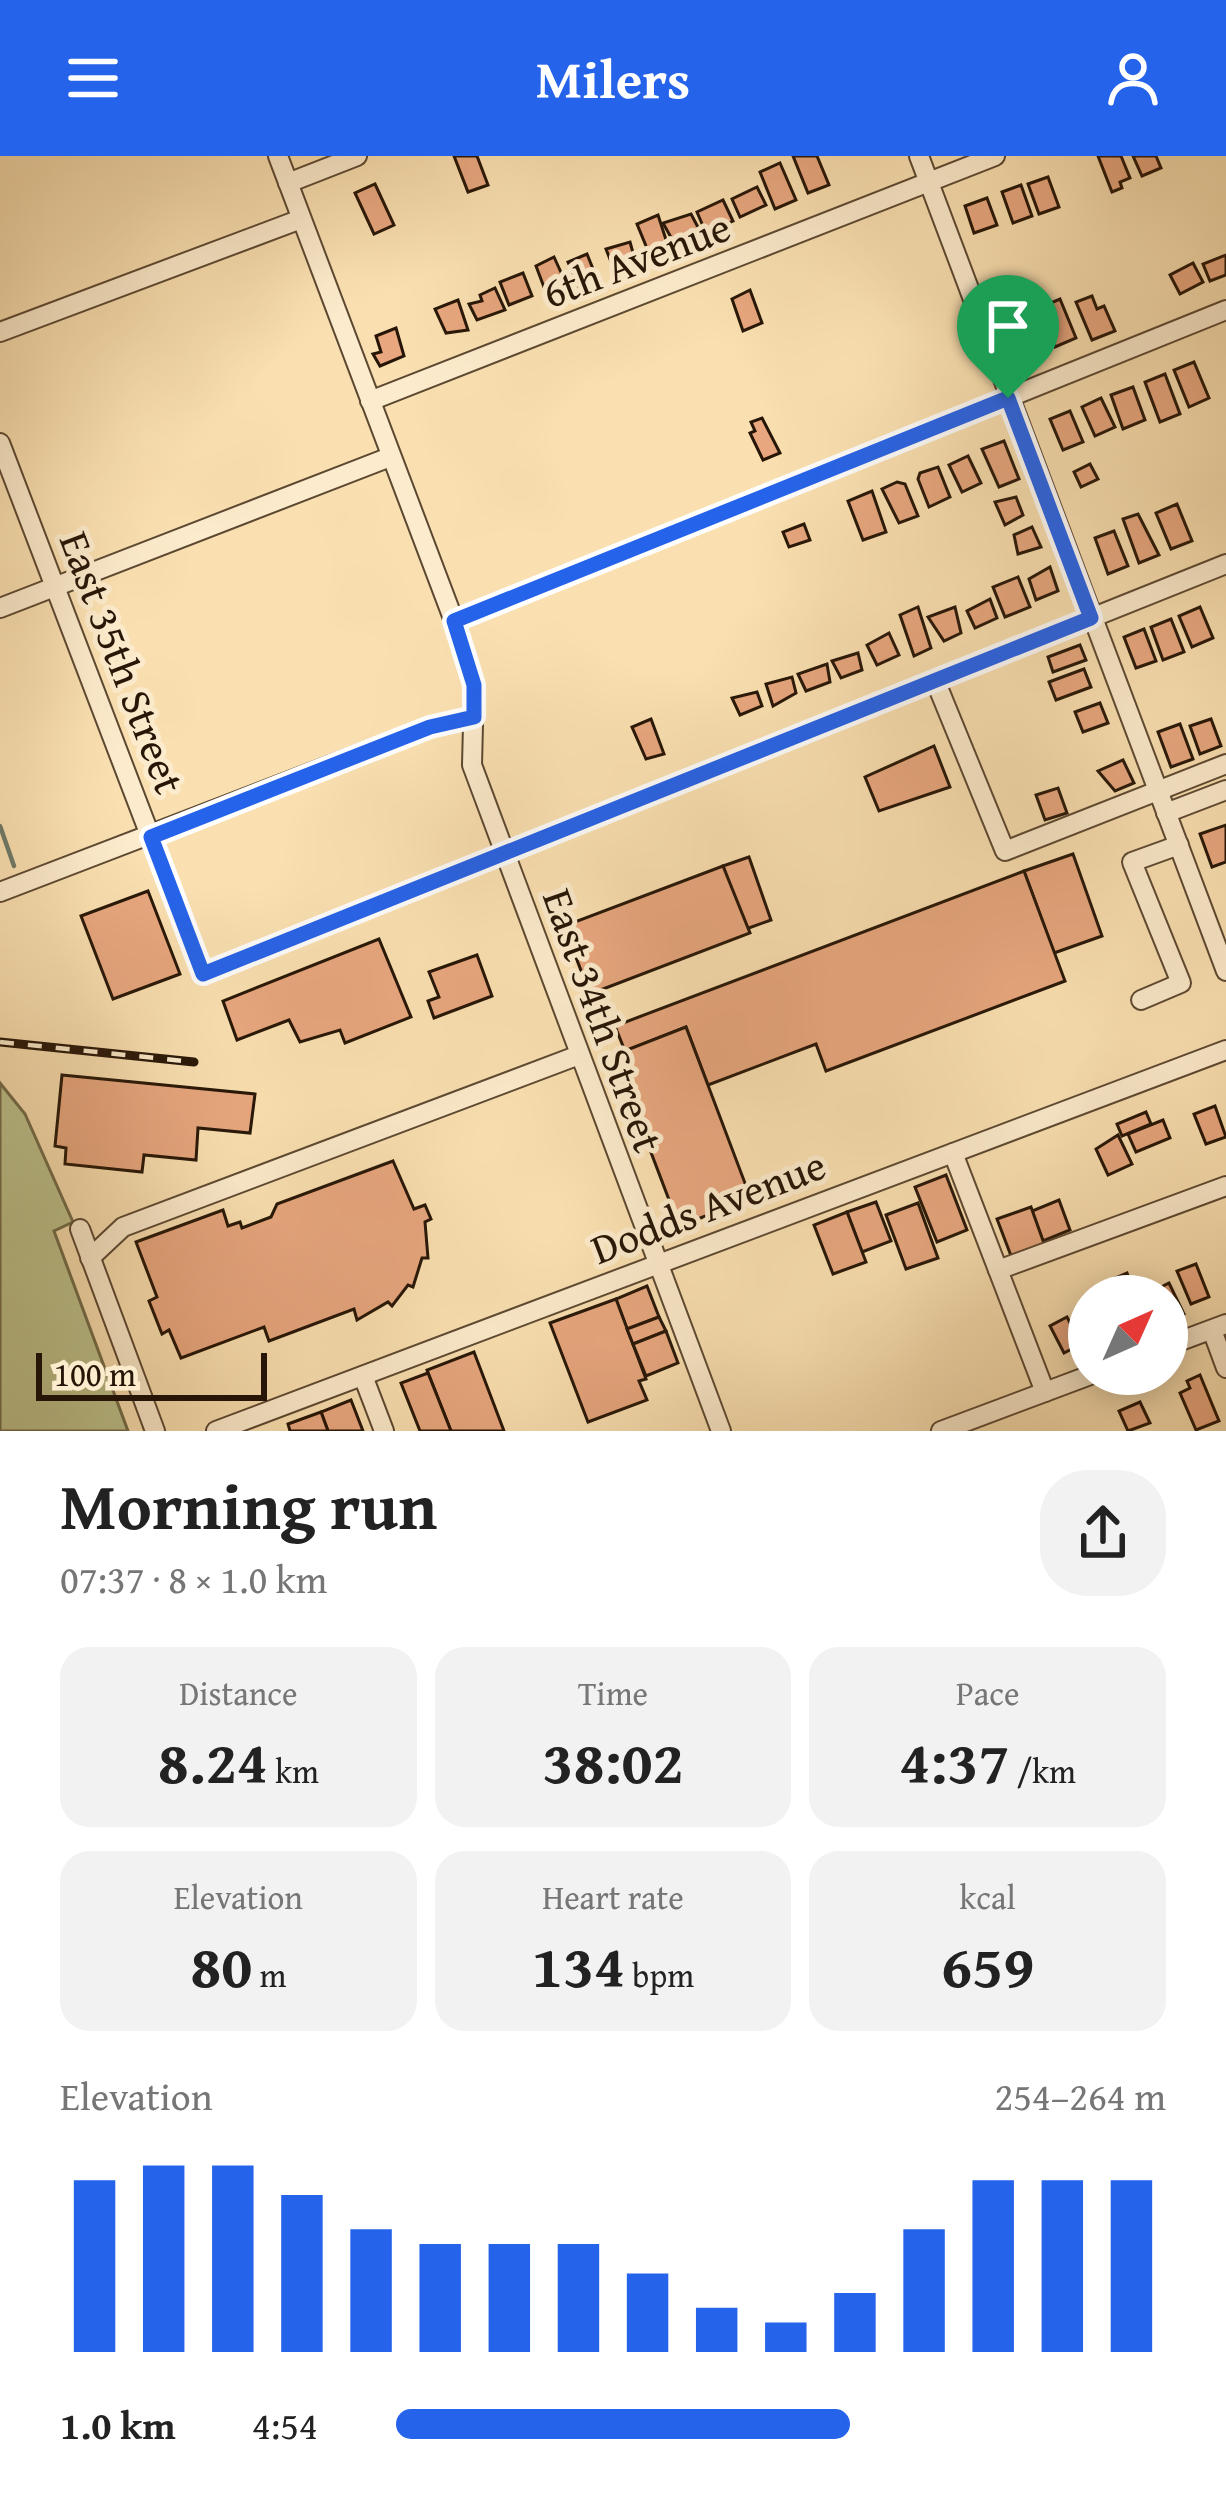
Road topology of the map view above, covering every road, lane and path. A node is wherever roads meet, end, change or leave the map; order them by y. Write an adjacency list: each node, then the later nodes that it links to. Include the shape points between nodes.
1 (278, 156): 6 (street, East 34th Street)
2 (357, 156): 6 (street)
3 (920, 156): 5 (street)
4 (994, 156): 5 (street, 6th Avenue)
5 (929, 183): 10 (street); 11 (street, 6th Avenue)
6 (288, 184): 7 (street, East 34th Street)
7 (301, 219): 9 (street); 11 (street, East 34th Street)
8 (1226, 310): 10 (street)
9 (0, 332)
10 (1008, 398): 17 (street); 18 (street)
11 (370, 401): 13 (street, East 34th Street)
12 (0, 443): 15 (street, East 35th Street)
13 (390, 457): 15 (street); 18 (street, East 34th Street)
14 (1226, 564): 17 (street)
15 (55, 586): 16 (street); 25 (street, East 35th Street)
16 (0, 608)
17 (1091, 618): 19 (street); 23 (street)
18 (454, 621): 20 (street, East 34th Street, via 474,685)
19 (934, 680): 23 (street, via 1005,851); 27 (street)
20 (474, 717): 25 (street); 27 (street, East 34th Street, via 472,765)
21 (1226, 764): 23 (street)
22 (1226, 790): 24 (street)
23 (1158, 792): 24 (street)
24 (1166, 813): 26 (street)
25 (151, 837): 27 (street, East 35th Street, via 203,974); 28 (street)
26 (1179, 845): 29 (street); 31 (street, via 1132,862 1181,983)
27 (505, 855): 33 (street, East 34th Street)
28 (0, 892)
29 (1216, 915): 30 (street)
30 (1226, 971)
31 (1141, 1000)
32 (1226, 1050): 34 (street, Dodds Avenue)
33 (579, 1055): 37 (street, via 123,1227); 38 (street, East 34th Street)
34 (953, 1153): 38 (street, Dodds Avenue); 39 (street)
35 (1226, 1186): 39 (street)
36 (80, 1229): 37 (street)
37 (90, 1258): 46 (street)
38 (655, 1263): 43 (street, Dodds Avenue); 49 (street, East 34th Street)
39 (998, 1270): 45 (street)
40 (1219, 1327): 41 (street); 42 (street)
41 (1188, 1338)
42 (1226, 1368)
43 (363, 1376): 47 (street, Dodds Avenue); 48 (street)
44 (1068, 1384): 45 (street)
45 (1046, 1392): 50 (street)
46 (154, 1431)
47 (216, 1431)
48 (384, 1431)
49 (721, 1431)
50 (940, 1431)

